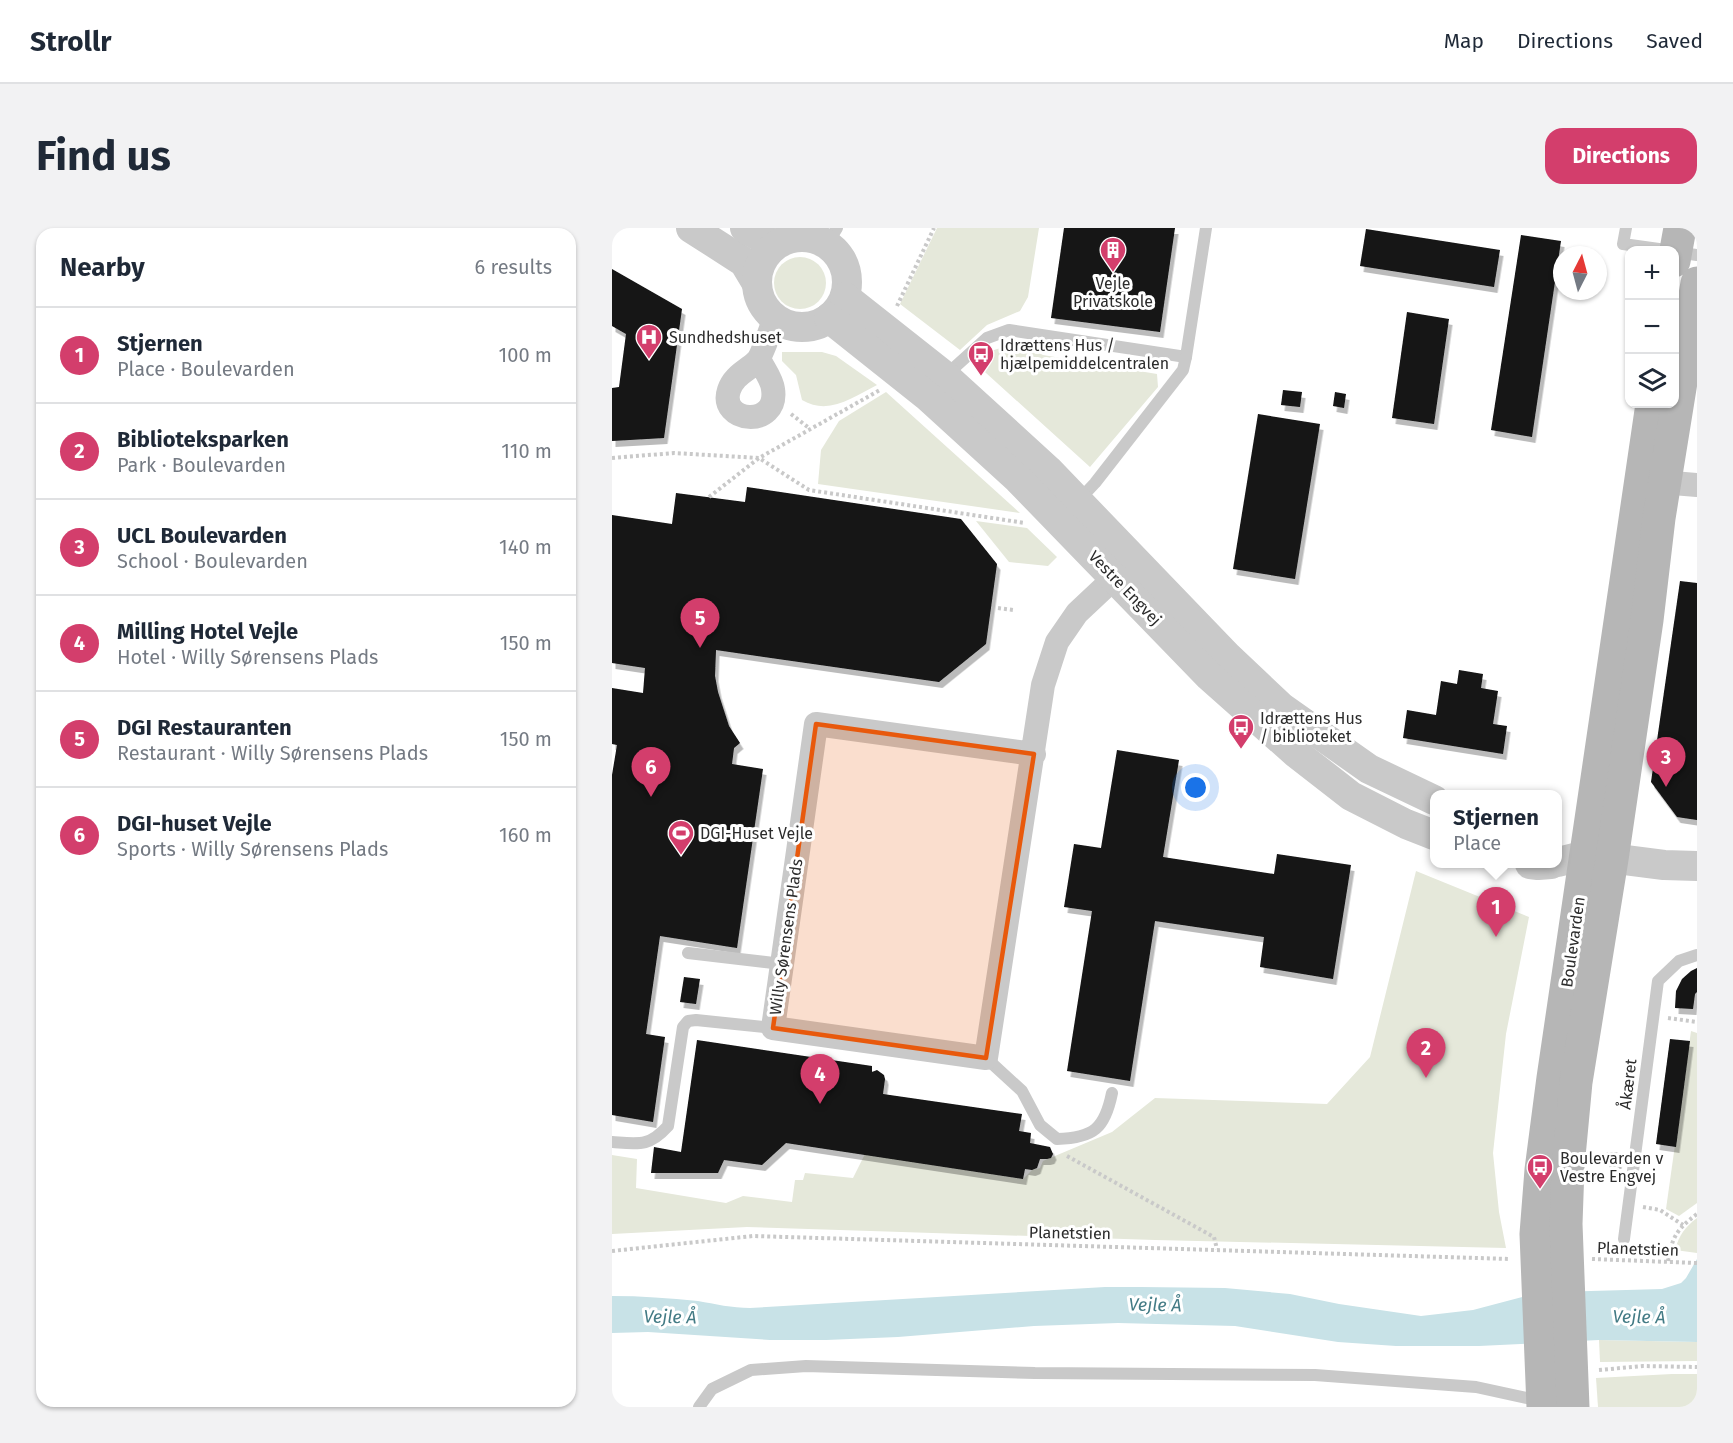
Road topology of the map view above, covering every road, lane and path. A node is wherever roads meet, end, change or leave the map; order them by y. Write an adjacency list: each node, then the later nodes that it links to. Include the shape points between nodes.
1 (691, 228): 9 (street, via 744,262)
2 (744, 228): 7 (street)
3 (934, 228): 13 (path)
4 (1206, 228): 14 (lane)
5 (1626, 228): 8 (lane, via 1623,244)
6 (832, 236): 7 (street, via 795,237); 11 (street, via 847,273 847,285)
7 (774, 246): 9 (street, via 761,261)
8 (1641, 246)
9 (756, 282): 12 (street, via 761,302)
10 (1697, 283): 21 (main road, Boulevarden)
11 (837, 307): 12 (street, via 819,324 796,327); 13 (street, Vestre Engvej); 17 (street, Vestre Engvej)
12 (775, 318): 15 (street)
13 (886, 329): 17 (street, Vestre Engvej)
14 (1186, 357): 17 (lane, via 1009,330 987,338); 23 (lane, via 1183,370)
15 (759, 360)
16 (886, 386): 20 (path)
17 (936, 386): 23 (street, Vestre Engvej); 24 (street, Vestre Engvej)
18 (1653, 408): 21 (main road, Boulevarden)
19 (612, 458): 20 (path, via 674,453)
20 (759, 458): 22 (path); 24 (path, via 808,490 1026,523)
21 (1668, 482): 32 (main road, Boulevarden, via 1647,517 1647,620)
22 (709, 496)
23 (1079, 500): 25 (street, Vestre Engvej)
24 (1052, 512): 25 (street, Vestre Engvej)
25 (1124, 568): 28 (street, via 1077,613 1057,642 1043,685); 29 (street, Vestre Engvej, via 1281,707 1370,769); 30 (street, Vestre Engvej, via 1209,676 1297,754 1351,796)
26 (998, 608): 27 (path)
27 (1013, 610)
28 (1034, 754): 36 (street, Willy Sørensens Plads, via 816,724); 40 (street)
29 (1430, 798)
30 (1430, 833)
31 (1562, 843): 32 (street)
32 (1585, 859): 33 (street); 52 (main road, Boulevarden, via 1541,1170 1536,1234)
33 (1697, 866)
34 (688, 953): 36 (lane)
35 (1697, 955): 37 (lane, Åkæret, via 1678,961 1658,981)
36 (782, 964): 39 (street, Willy Sørensens Plads)
37 (1653, 1016): 38 (path); 44 (lane, Åkæret)
38 (1697, 1022)
39 (773, 1029): 40 (street, Willy Sørensens Plads); 43 (lane, via 688,1022 683,1027 668,1126 651,1141)
40 (986, 1058): 42 (lane, via 1022,1091 1040,1125)
41 (1112, 1093): 42 (lane, via 1101,1125 1090,1134)
42 (1058, 1139): 48 (path, via 1066,1156 1214,1237)
43 (612, 1142)
44 (1629, 1205): 46 (path, via 1660,1210); 47 (lane, Åkæret)
45 (1697, 1214): 46 (path)
46 (1683, 1225): 50 (path, via 1672,1240)
47 (1624, 1239)
48 (1217, 1249): 49 (path, Planetstien, via 753,1236); 52 (path, Planetstien)
49 (612, 1251)
50 (1668, 1262): 51 (path, Planetstien); 52 (path, Planetstien)
51 (1697, 1263)
52 (1554, 1271): 53 (main road, Boulevarden)
53 (1561, 1362): 54 (path); 55 (main road, Boulevarden)
54 (1697, 1367)
55 (1553, 1404): 56 (lane, via 1476,1387 1315,1375 806,1366 752,1370 712,1389)
56 (699, 1407)

